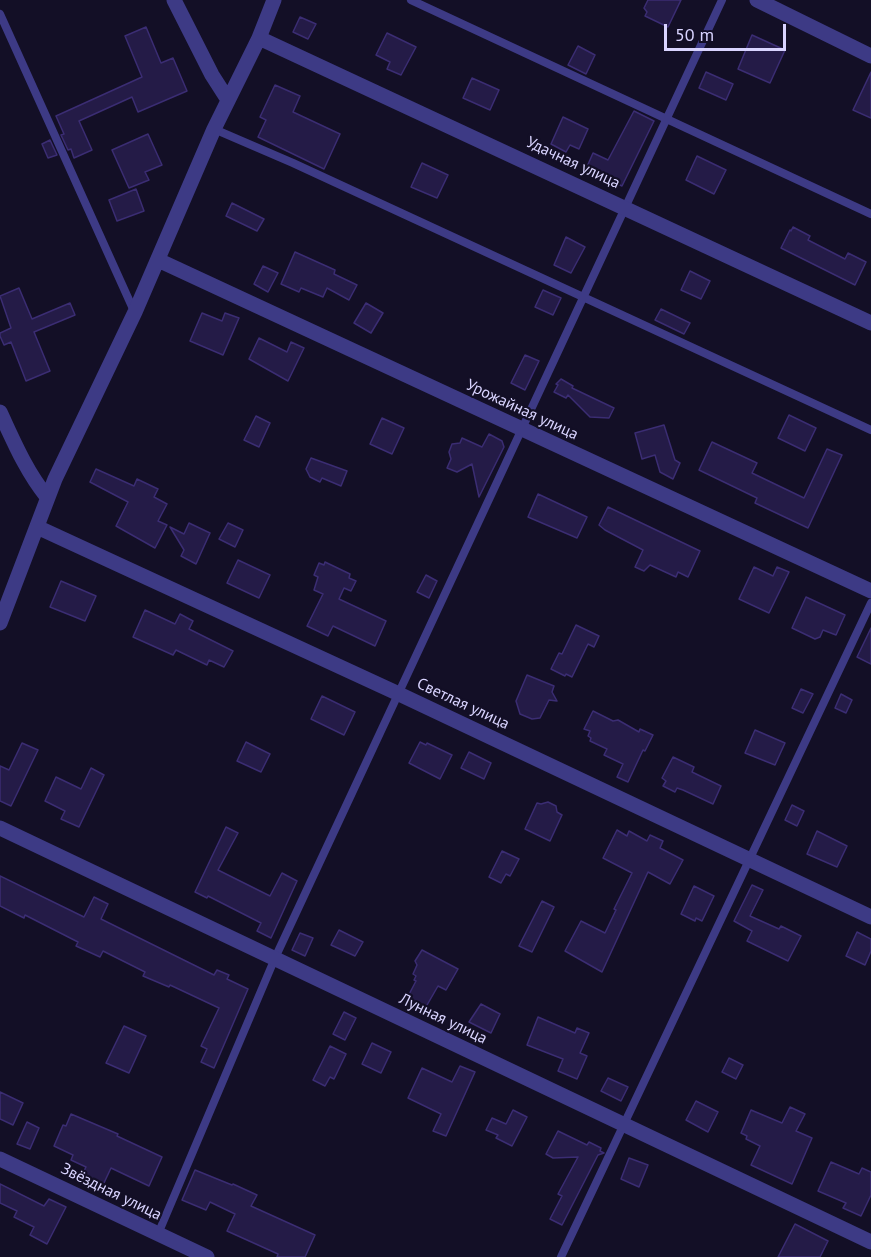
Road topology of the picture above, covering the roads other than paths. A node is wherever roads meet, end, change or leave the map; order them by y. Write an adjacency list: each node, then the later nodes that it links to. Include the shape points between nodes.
1 (174, 0): 9 (street)
2 (274, 0): 7 (street)
3 (411, 0): 10 (lane)
4 (722, 0): 10 (lane)
5 (757, 0): 8 (street)
6 (0, 14): 16 (lane)
7 (259, 38): 9 (street); 12 (street, Удачная улица)
8 (871, 56)
9 (228, 100): 11 (street)
10 (668, 119): 12 (lane); 13 (lane)
11 (214, 129): 14 (street); 15 (lane)
12 (626, 208): 15 (lane); 17 (street, Удачная улица)
13 (871, 214)
14 (158, 261): 16 (street); 19 (street, Урожайная улица)
15 (584, 297): 19 (lane); 20 (lane)
16 (135, 312): 21 (street)
17 (871, 322)
18 (0, 412): 21 (street, via 27,469)
19 (520, 430): 23 (street, Урожайная улица); 26 (lane)
20 (871, 430)
21 (47, 497): 22 (street)
22 (37, 528): 25 (street); 26 (street, Светлая улица)
23 (871, 591)
24 (871, 603): 28 (lane)
25 (0, 622)
26 (399, 694): 28 (street, Светлая улица); 30 (lane)
27 (0, 828): 30 (street, Лунная улица)
28 (750, 860): 29 (street, Светлая улица); 31 (lane)
29 (871, 917)
30 (275, 958): 31 (street, Лунная улица); 33 (lane)
31 (623, 1126): 34 (street, Лунная улица); 36 (lane)
32 (0, 1159): 33 (street, Звёздная улица)
33 (158, 1235): 35 (street, Звёздная улица)
34 (871, 1242)
35 (207, 1257)
36 (561, 1257)

